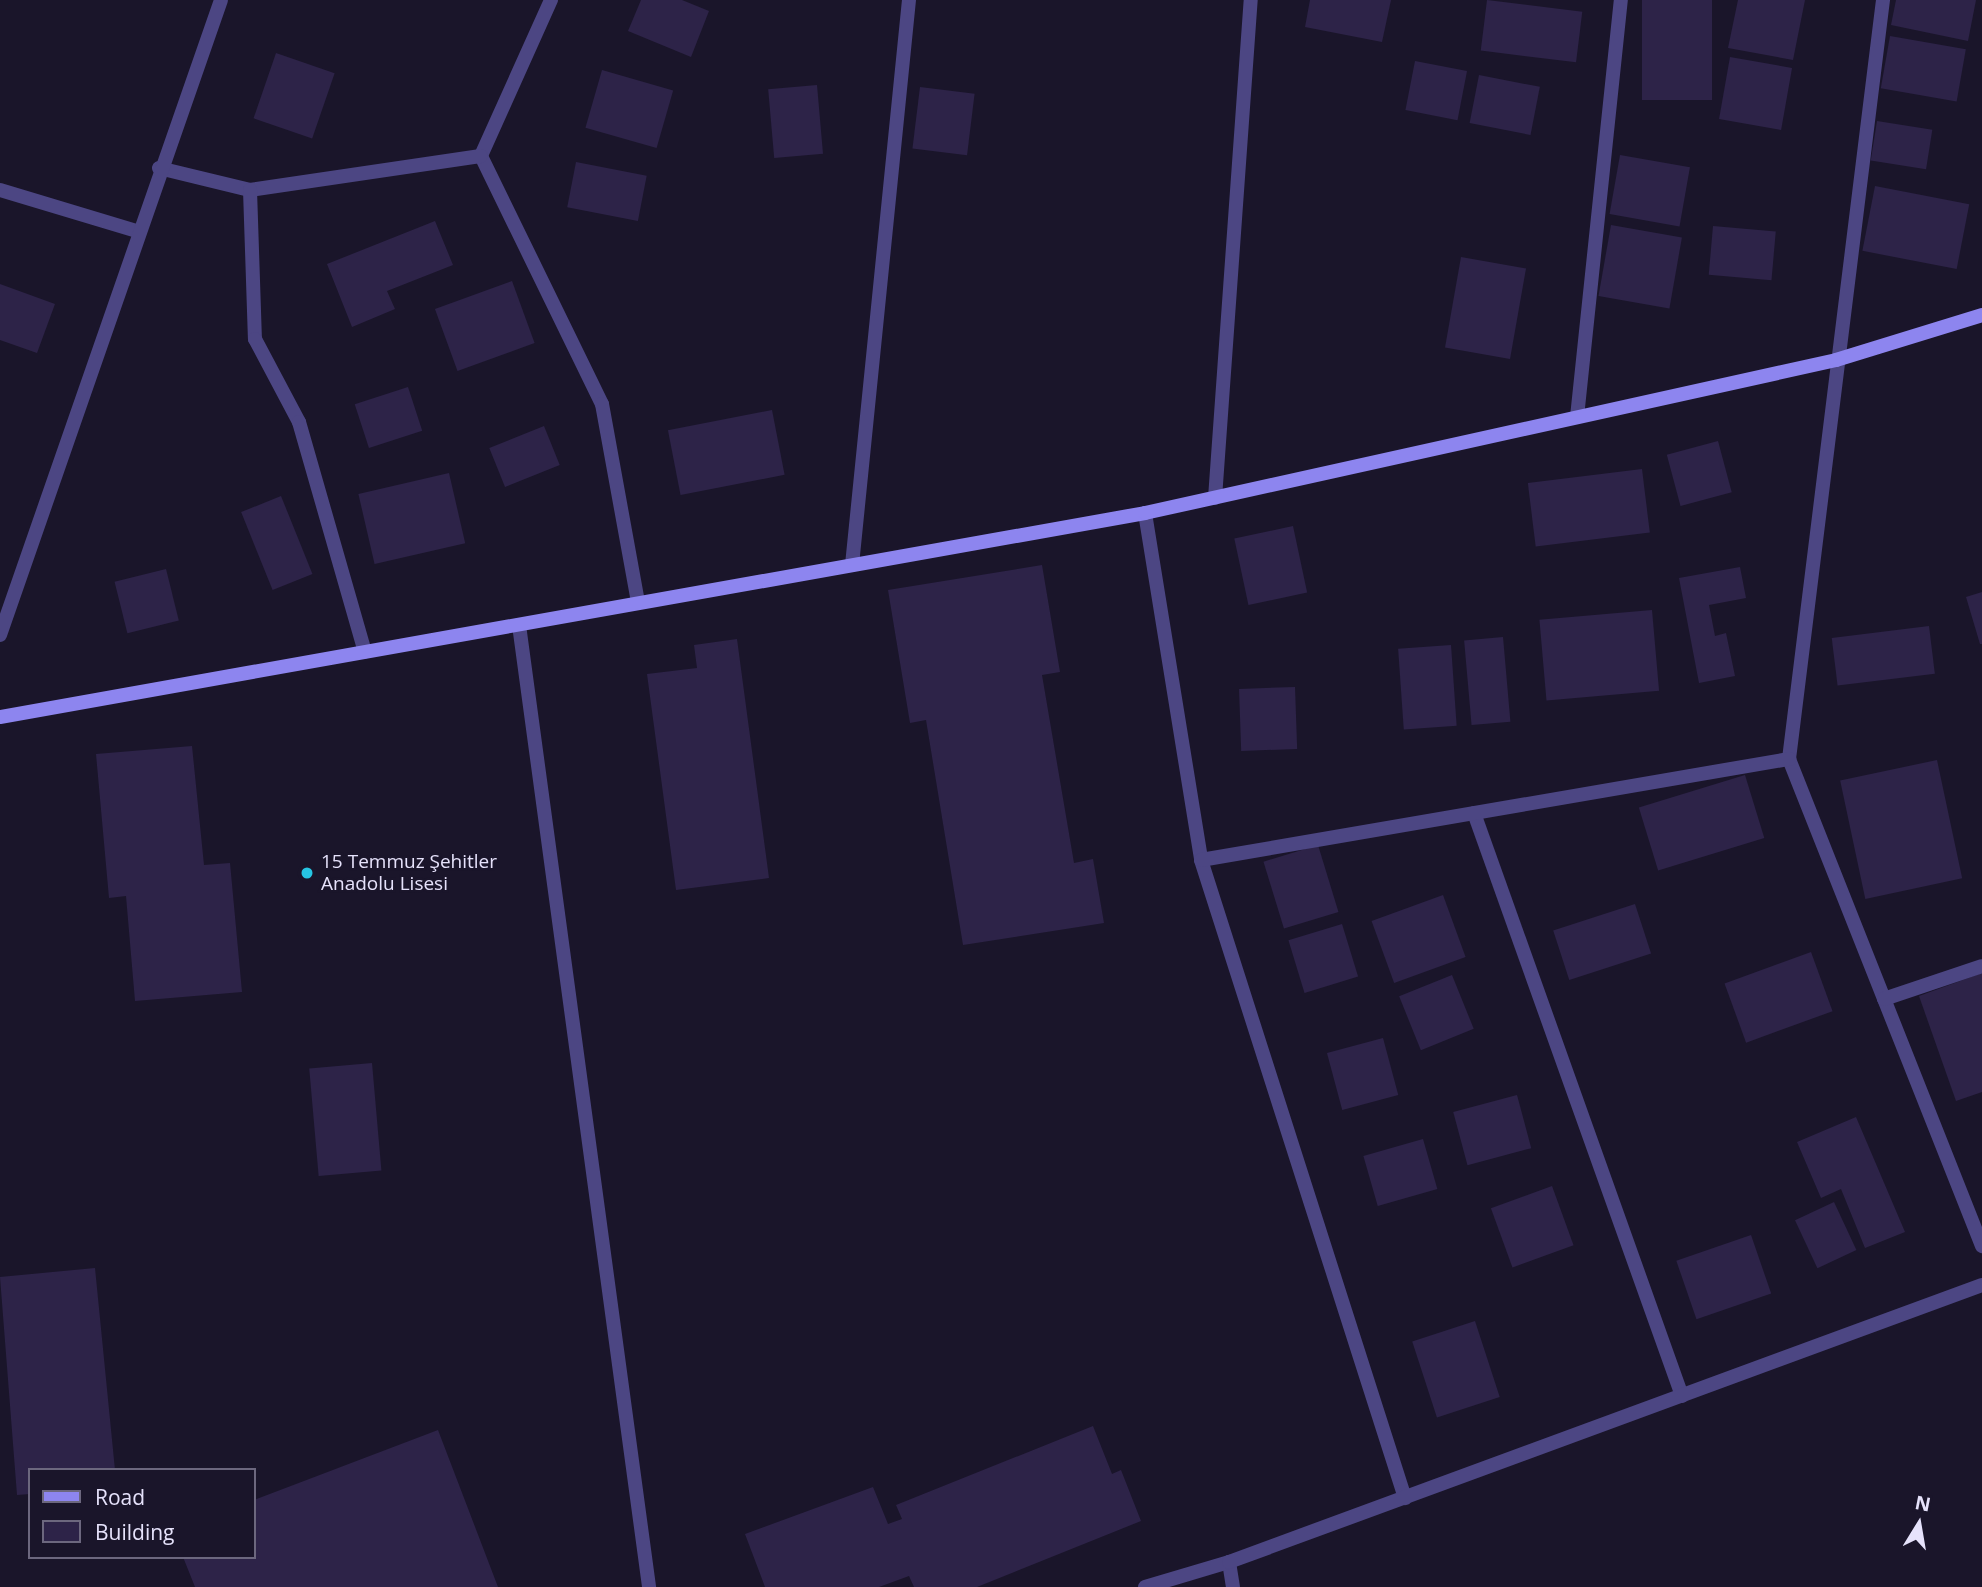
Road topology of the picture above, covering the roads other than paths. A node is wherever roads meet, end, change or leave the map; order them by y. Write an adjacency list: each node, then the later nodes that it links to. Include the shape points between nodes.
1 (221, 0): 8 (street)
2 (551, 0): 7 (street)
3 (909, 0): 17 (street)
4 (1251, 0): 15 (street)
5 (1621, 0): 14 (street)
6 (1883, 0): 13 (street)
7 (481, 156): 10 (street); 18 (street, via 602,404)
8 (159, 168): 10 (street); 11 (street)
9 (0, 190): 11 (street)
10 (250, 190): 21 (street, via 255,339 299,422)
11 (137, 231): 20 (street)
12 (1982, 315): 13 (street)
13 (1836, 360): 14 (street); 23 (street)
14 (1577, 417): 15 (street)
15 (1215, 498): 16 (street)
16 (1145, 513): 17 (street); 25 (street)
17 (852, 565): 18 (street)
18 (638, 603): 19 (street)
19 (519, 625): 21 (street); 33 (street)
20 (0, 635)
21 (365, 652): 22 (street)
22 (0, 716)
23 (1789, 759): 24 (street); 27 (street)
24 (1474, 813): 25 (street); 30 (street)
25 (1201, 860): 31 (street)
26 (1982, 966): 27 (street)
27 (1884, 999): 28 (street)
28 (1982, 1246)
29 (1982, 1285): 30 (street)
30 (1682, 1396): 31 (street)
31 (1405, 1498): 32 (street)
32 (1229, 1562): 34 (street); 35 (street)
33 (649, 1587)
34 (1145, 1587)
35 (1233, 1587)

